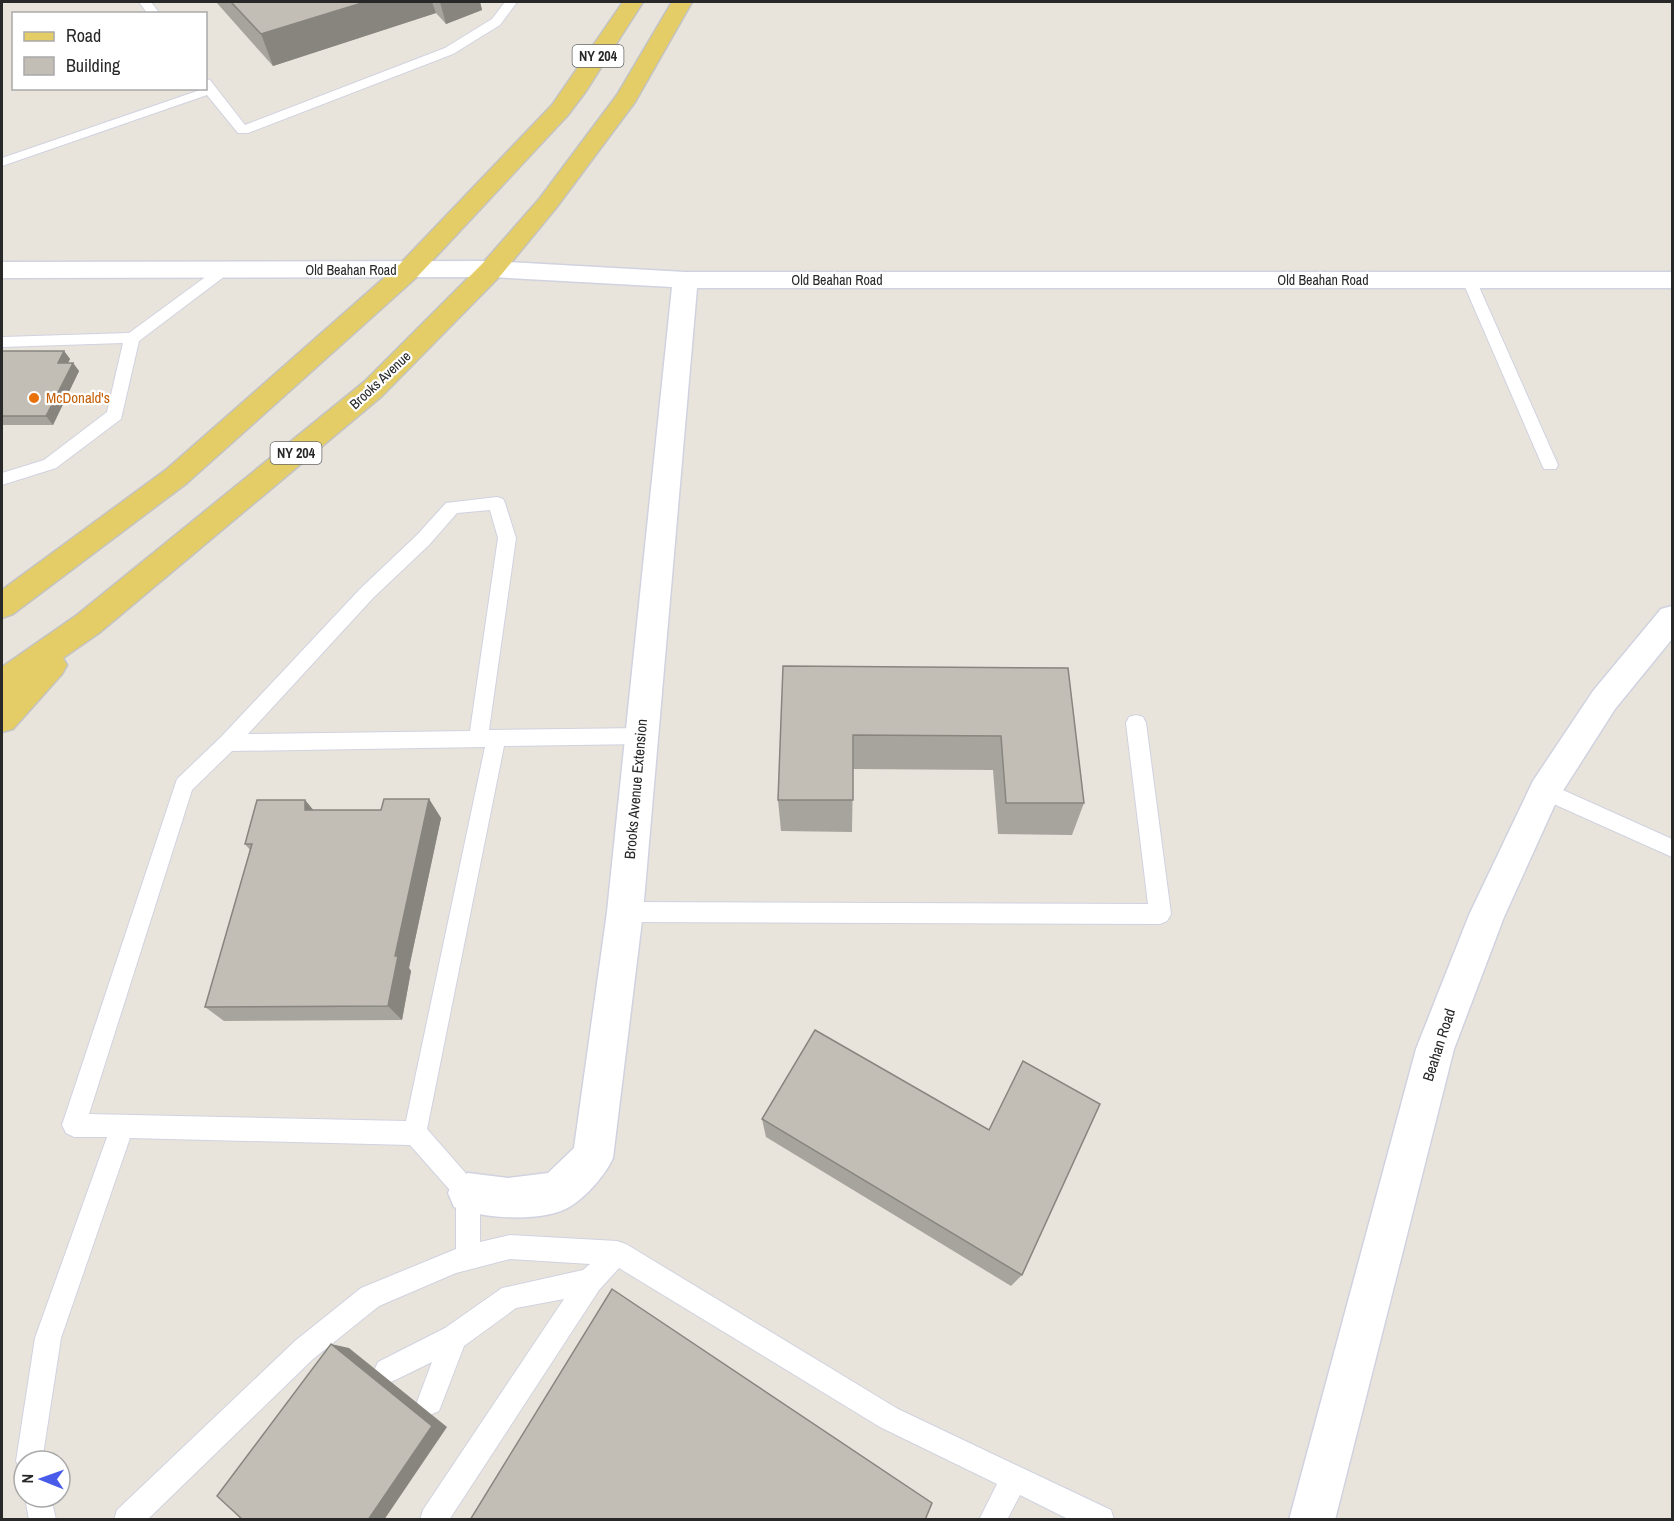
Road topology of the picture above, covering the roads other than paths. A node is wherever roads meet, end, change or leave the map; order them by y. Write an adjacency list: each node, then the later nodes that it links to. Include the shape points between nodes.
1 (511, 2): 4 (lane, via 496,22 449,51 243,130)
2 (633, 2): 10 (main road, NY 204, via 560,110)
3 (682, 2): 7 (main road, Brooks Avenue / NY 204, via 627,97 548,203)
4 (208, 86)
5 (197, 90): 6 (lane)
6 (2, 162)
7 (492, 269): 10 (street, Old Beahan Road); 11 (street, Old Beahan Road); 20 (main road, Brooks Avenue / NY 204, via 374,389)
8 (2, 270): 9 (street, Old Beahan Road)
9 (224, 270): 10 (street, Old Beahan Road); 14 (lane)
10 (409, 270): 18 (main road, NY 204, via 177,476)
11 (685, 280): 12 (street, Old Beahan Road); 24 (street, Brooks Avenue Extension)
12 (1469, 280): 13 (street, Old Beahan Road); 16 (lane)
13 (1672, 280)
14 (132, 338): 15 (lane); 17 (lane, via 115,415 50,464)
15 (2, 342)
16 (1550, 465)
17 (2, 480)
18 (2, 606)
19 (1672, 618): 27 (street, Beahan Road, via 1604,700)
20 (88, 624): 21 (main road, Brooks Avenue); 22 (main road, NY 204)
21 (2, 684)
22 (2, 719)
23 (1136, 723): 29 (lane, via 1160,914)
24 (641, 736): 25 (lane); 29 (street, Brooks Avenue Extension)
25 (487, 739): 26 (lane); 26 (lane, via 507,538 497,503 452,507); 31 (lane)
26 (228, 743): 30 (lane, via 184,785 74,1125)
27 (1545, 791): 28 (lane); 41 (street, Beahan Road, via 1487,915 1435,1049)
28 (1672, 848)
29 (625, 912): 32 (street, Brooks Avenue Extension, via 593,1158 557,1192 508,1198)
30 (123, 1126): 31 (lane); 39 (lane, via 48,1338)
31 (415, 1133): 32 (lane)
32 (468, 1193): 34 (lane)
33 (617, 1253): 34 (lane, via 510,1247); 35 (lane); 40 (lane, via 889,1418)
34 (468, 1258): 42 (lane, via 370,1297 304,1350)
35 (590, 1281): 36 (lane, via 511,1297); 43 (lane)
36 (454, 1337): 37 (lane); 38 (lane)
37 (387, 1371)
38 (430, 1402)
39 (31, 1449)
40 (1014, 1479): 44 (lane); 45 (lane)
41 (1320, 1515)
42 (127, 1520)
43 (433, 1520)
44 (992, 1520)
45 (1101, 1520)

